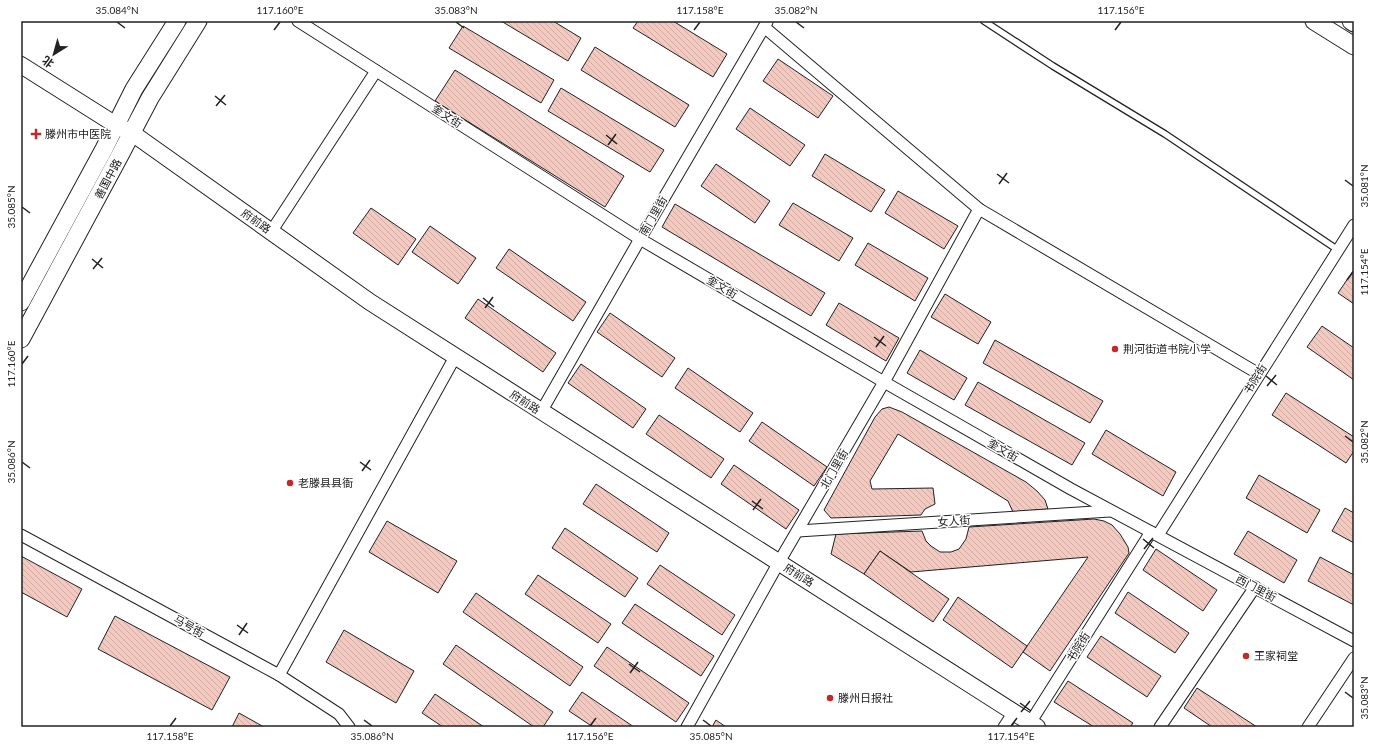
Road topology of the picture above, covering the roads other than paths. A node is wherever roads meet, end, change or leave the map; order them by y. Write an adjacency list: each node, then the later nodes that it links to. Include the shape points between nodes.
1 (177, 21): 12 (main road, 善国中路, via 134,89)
2 (198, 21): 13 (main road, 善国中路, via 150,98)
3 (298, 21): 11 (street, 奎文街)
4 (984, 21): 18 (lane, via 1165,134)
5 (1314, 21): 9 (main road)
6 (1351, 21): 7 (main road)
7 (1354, 23)
8 (766, 24): 14 (street); 17 (street, 南门里街)
9 (1354, 46)
10 (21, 65): 12 (main road, 府前路)
11 (376, 71): 16 (street); 17 (street, 奎文街)
12 (116, 125): 13 (main road, 府前路); 19 (main road, 善国中路)
13 (132, 133): 16 (main road, 府前路); 20 (main road, 善国中路)
14 (979, 209): 22 (street); 23 (street, 北门里街)
15 (1354, 225): 18 (street, 书院街)
16 (271, 232): 21 (main road, 府前路, via 370,302)
17 (640, 239): 23 (street, 奎文街); 24 (street, 南门里街)
18 (1338, 250): 22 (street, 书院街)
19 (21, 302)
20 (21, 339)
21 (455, 357): 24 (main road, 府前路); 33 (street)
22 (1259, 374): 27 (street, 书院街)
23 (884, 382): 25 (street, 奎文街); 26 (street, 北门里街)
24 (541, 412): 29 (main road, 府前路)
25 (1110, 510): 26 (street, 女人街); 27 (street, 奎文街)
26 (798, 531): 29 (street, 北门里街)
27 (1154, 533): 30 (street, 西门里街); 35 (street, 书院街)
28 (21, 534): 33 (street, 马号街)
29 (779, 562): 34 (main road, 府前路); 37 (street, 北门里街)
30 (1255, 587): 31 (street, 西门里街); 39 (street)
31 (1354, 641)
32 (1354, 658): 40 (street)
33 (279, 675): 36 (street, 马号街, via 339,714)
34 (1014, 712): 35 (main road, 府前路); 38 (street)
35 (1034, 725)
36 (349, 727)
37 (687, 727)
38 (1004, 727)
39 (1160, 727)
40 (1308, 727)

